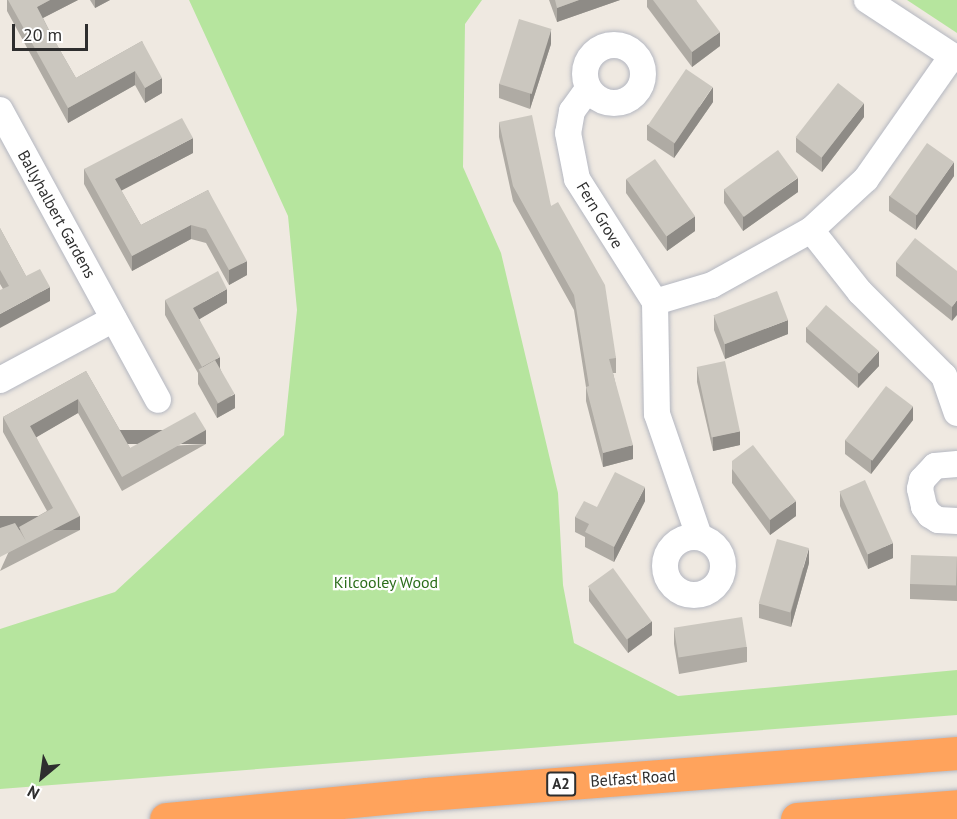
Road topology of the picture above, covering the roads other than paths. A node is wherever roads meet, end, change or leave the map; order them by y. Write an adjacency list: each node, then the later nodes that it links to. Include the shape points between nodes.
1 (867, 0): 2 (street)
2 (954, 57): 5 (street, via 866,179)
3 (588, 89): 6 (street, Fern Grove, via 572,111 568,133 578,179)
4 (0, 110): 7 (street, Ballyhalbert Gardens)
5 (811, 230): 6 (street, via 712,285); 10 (street, via 860,292 944,376)
6 (655, 302): 13 (street, via 657,414)
7 (114, 319): 8 (street); 9 (street, Ballyhalbert Gardens)
8 (0, 380)
9 (158, 400)
10 (957, 413)
11 (956, 457): 12 (street, via 928,472 920,499 938,520)
12 (957, 521)
13 (699, 536)
14 (957, 753): 16 (highway, Belfast Road / A2, via 427,794)
15 (957, 806): 17 (highway)
16 (166, 819)
17 (797, 819)

